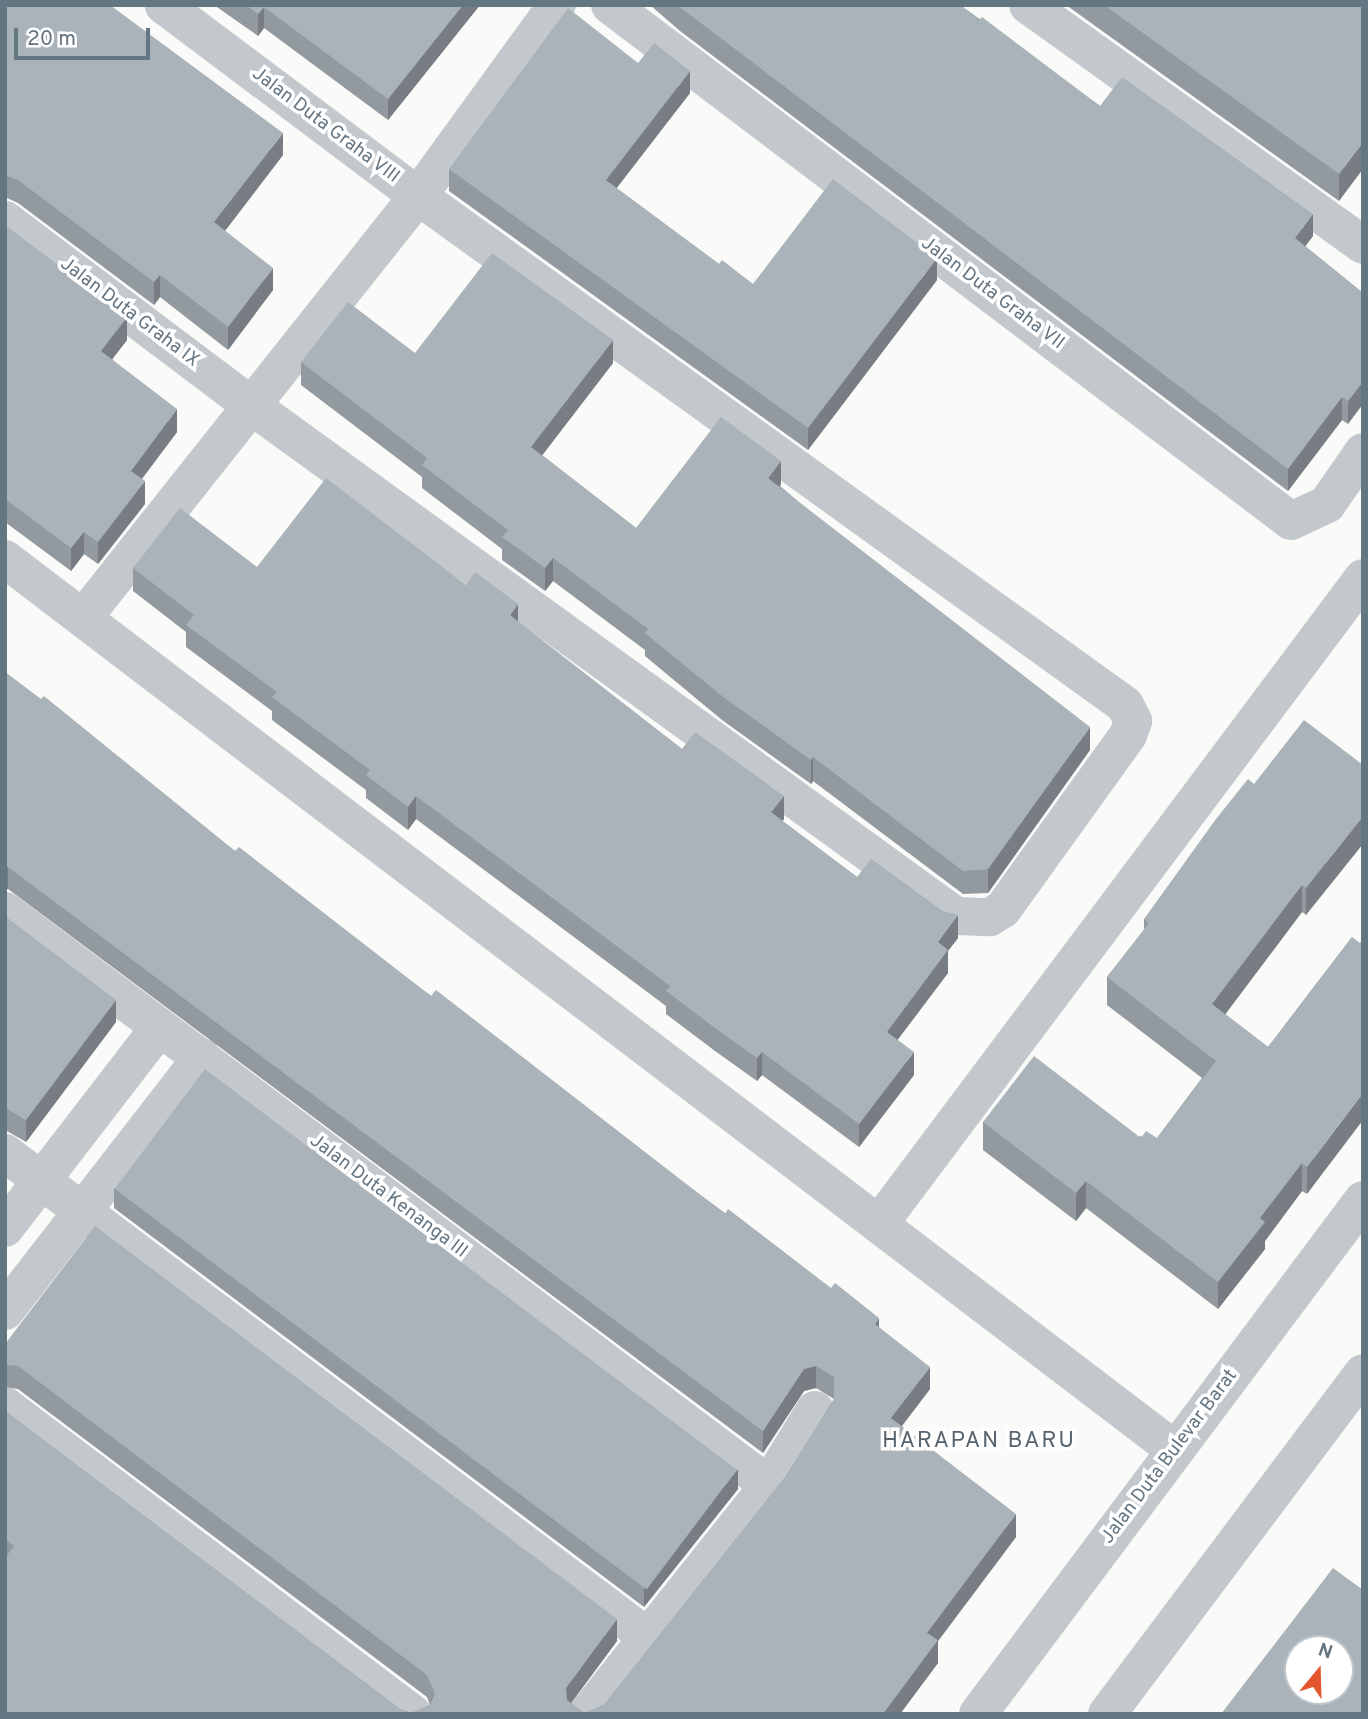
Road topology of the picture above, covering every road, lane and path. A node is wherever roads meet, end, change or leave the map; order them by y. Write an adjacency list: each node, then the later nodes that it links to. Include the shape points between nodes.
1 (164, 5): 5 (street, Jalan Duta Graha VIII)
2 (557, 5): 5 (street)
3 (611, 5): 9 (street, Jalan Duta Graha VII, via 1291,521 1327,504)
4 (1028, 5): 7 (street)
5 (418, 196): 8 (street); 8 (street, Jalan Duta Graha VIII, via 1125,705 1133,721 1128,735 1003,909 990,917 956,916)
6 (5, 219): 8 (street, Jalan Duta Graha IX)
7 (1363, 245)
8 (253, 407): 12 (street)
9 (1363, 452)
10 (5, 559): 12 (street)
11 (1363, 578): 20 (street)
12 (83, 618): 20 (street)
13 (5, 911): 14 (street, Jalan Duta Kenanga III)
14 (159, 1028): 15 (street, Jalan Duta Kenanga III); 17 (street)
15 (202, 1057): 19 (street); 27 (street, Jalan Duta Kenanga III)
16 (5, 1153): 17 (street)
17 (42, 1180): 19 (street); 21 (street)
18 (1363, 1200): 26 (street, Jalan Duta Bulevar Barat)
19 (81, 1212): 22 (street); 28 (street)
20 (878, 1224): 26 (street)
21 (5, 1228)
22 (5, 1311)
23 (1363, 1373): 32 (street)
24 (5, 1406): 29 (street)
25 (815, 1410): 27 (street)
26 (1175, 1450): 31 (street, Jalan Duta Bulevar Barat)
27 (769, 1485): 28 (street)
28 (645, 1635): 30 (street)
29 (413, 1714)
30 (587, 1714)
31 (978, 1714)
32 (1107, 1714)

